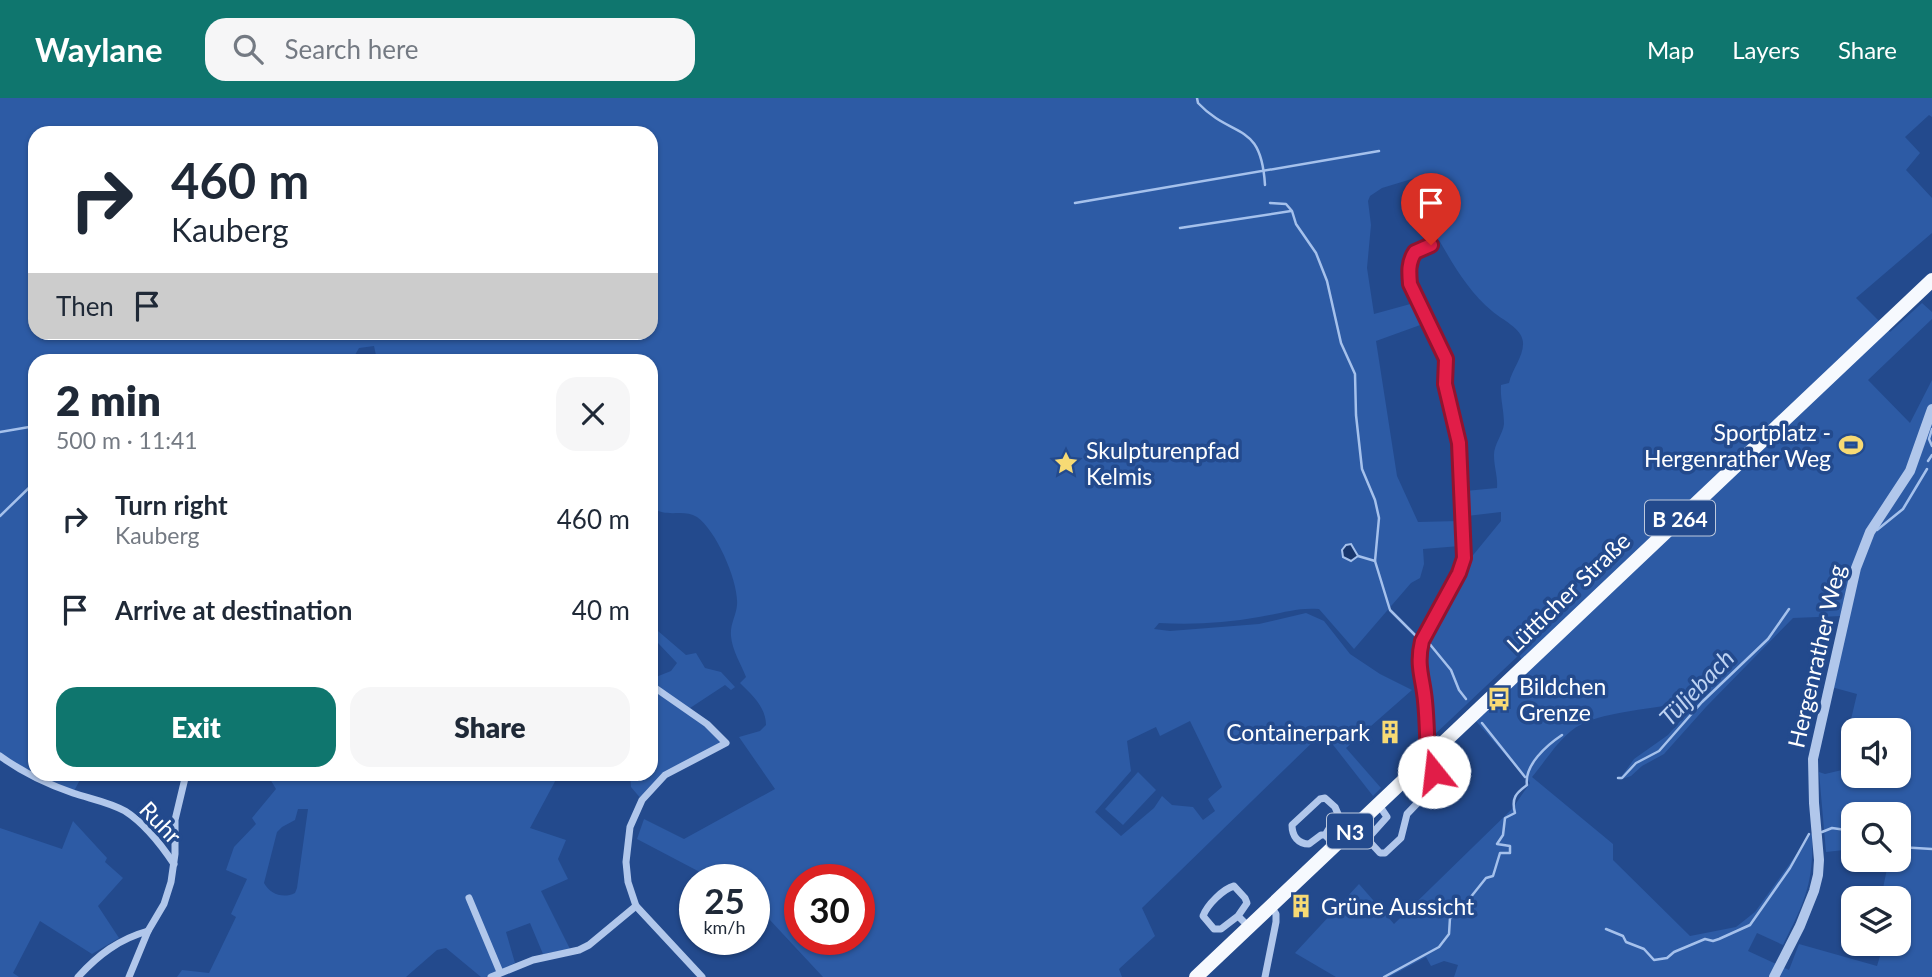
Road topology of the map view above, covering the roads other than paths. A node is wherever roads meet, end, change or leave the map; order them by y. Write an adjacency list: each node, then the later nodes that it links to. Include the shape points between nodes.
1 (1431, 245): 6 (street, via 1415,252 1409,265 1410,284 1446,359 1445,384 1459,443 1464,558 1419,652 1425,700)
2 (1932, 280): 6 (main road, Lütticher Straße / B 264)
3 (1932, 409): 26 (street, Hergenrather Weg, via 1910,471 1870,533 1856,568 1813,759 1819,860 1814,891)
4 (658, 690): 15 (street, via 726,743 665,775 642,800 630,827 626,862)
5 (3, 758): 7 (street, Ruhr)
6 (1424, 761): 10 (main road, Lütticher Straße / N3); 10 (street, via 1427,772 1434,772 1456,757 1468,771 1452,789 1433,791 1422,798 1407,814 1401,838 1385,853 1369,841 1387,817)
7 (28, 774)
8 (43, 781): 12 (street, Ruhr, via 128,813)
9 (184, 781): 12 (street, via 174,820)
10 (1379, 805): 11 (main road, Lütticher Straße / N3)
11 (1330, 840): 11 (street, via 1321,835 1303,844 1292,831 1292,825 1325,798 1338,814); 14 (main road, Lütticher Straße / N3)
12 (174, 863): 18 (street, via 164,904)
13 (468, 898): 19 (street)
14 (1271, 905): 17 (main road, Lütticher Straße / N3); 25 (street, via 1276,922)
15 (636, 906): 19 (street, via 589,946); 23 (street)
16 (1238, 915): 16 (street, via 1247,903 1234,886 1204,910 1203,916 1214,929 1221,929); 17 (street)
17 (1249, 927): 24 (main road, Lütticher Straße / N3)
18 (148, 932): 20 (street, via 97,956); 21 (street)
19 (500, 972): 22 (street)
20 (78, 977)
21 (130, 977)
22 (491, 977)
23 (702, 977)
24 (1196, 977)
25 (1265, 977)
26 (1774, 977)

